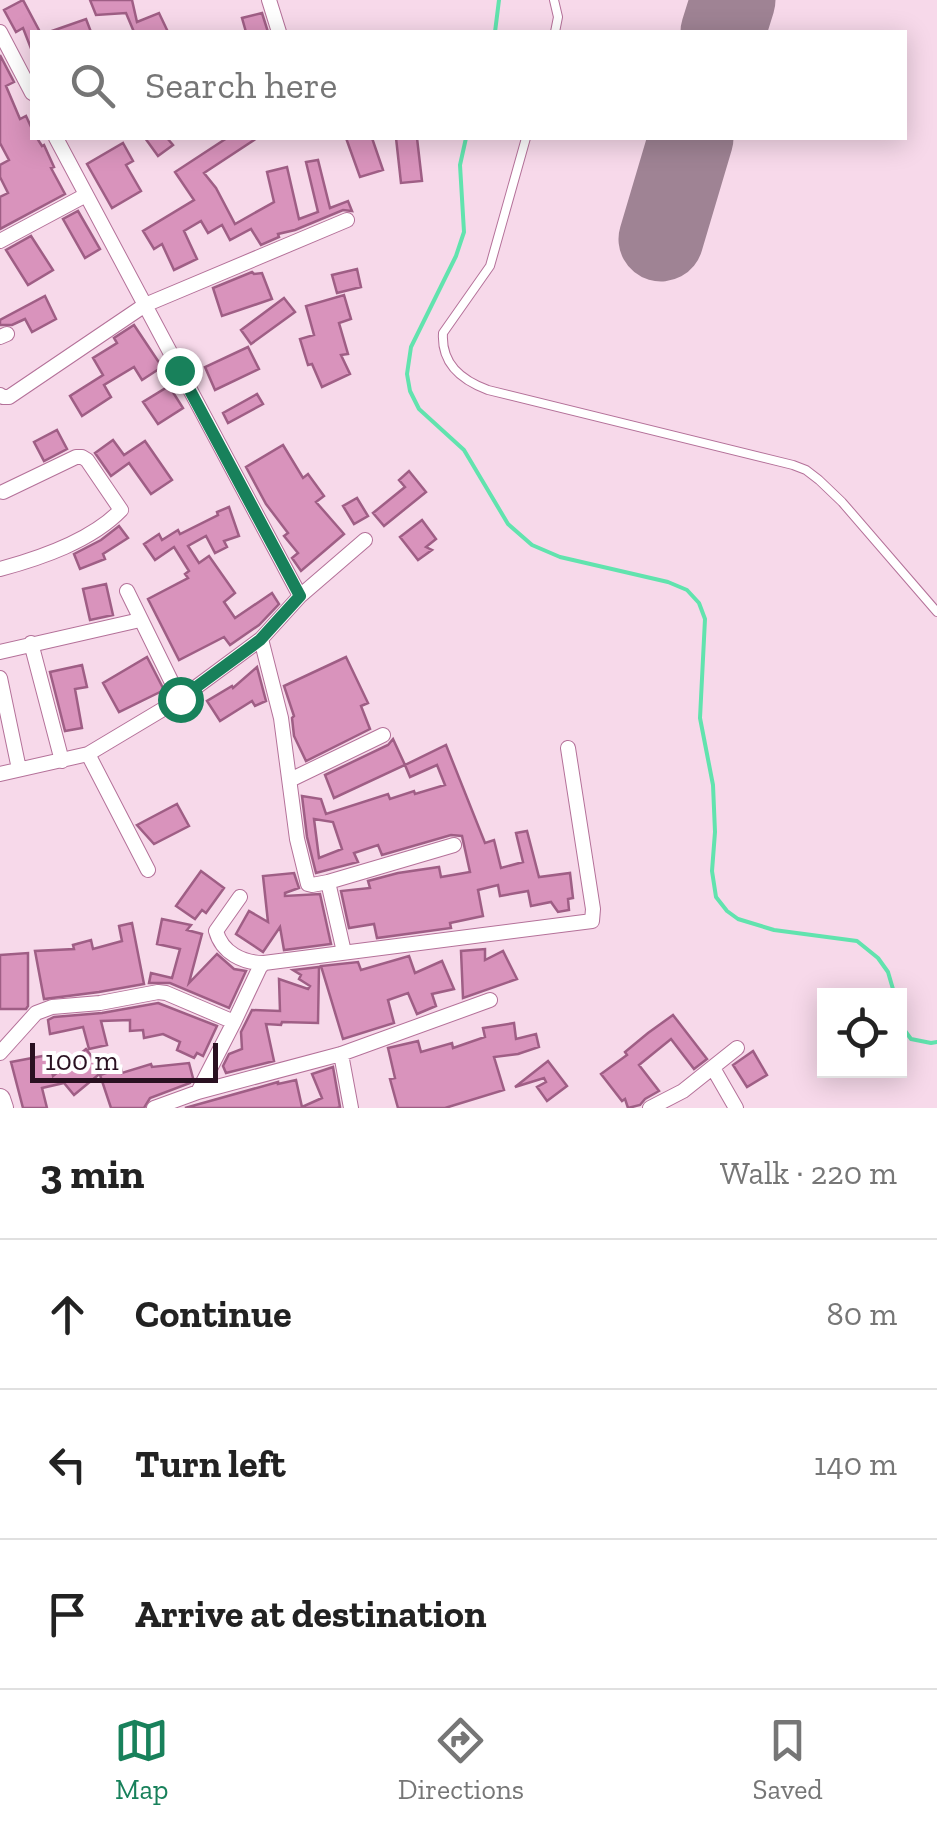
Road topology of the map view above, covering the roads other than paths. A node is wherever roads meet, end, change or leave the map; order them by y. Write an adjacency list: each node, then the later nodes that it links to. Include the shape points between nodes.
1 (270, 0): 3 (street)
2 (554, 0): 4 (lane)
3 (278, 30)
4 (555, 30)
5 (0, 32): 6 (street)
6 (30, 89)
7 (57, 140): 9 (street)
8 (525, 140): 19 (lane, via 490,266 443,333 442,346 459,376 488,390 806,470)
9 (86, 195): 11 (street); 12 (street)
10 (348, 220): 12 (street)
11 (0, 241)
12 (145, 305): 13 (street, via 9,396); 18 (street)
13 (0, 394)
14 (3, 492): 16 (street, via 82,457 121,510 62,547)
15 (364, 540): 18 (street)
16 (0, 569)
17 (127, 592): 20 (street)
18 (300, 596): 21 (street)
19 (937, 612)
20 (140, 620): 22 (street); 25 (street)
21 (260, 640): 25 (street); 32 (street)
22 (31, 644): 23 (street); 29 (street)
23 (0, 652)
24 (0, 678): 30 (street)
25 (180, 699): 28 (street)
26 (384, 735): 32 (street)
27 (568, 748): 37 (street, via 592,921)
28 (88, 754): 29 (street); 34 (street)
29 (62, 762): 30 (street)
30 (20, 769): 31 (street)
31 (0, 774)
32 (290, 780): 35 (street, via 305,878 312,885)
33 (454, 846): 35 (street)
34 (148, 870)
35 (328, 882): 37 (street)
36 (240, 897): 38 (street, via 216,932 218,940 248,963)
37 (344, 952): 38 (street)
38 (264, 964): 40 (street)
39 (490, 1000): 43 (street)
40 (234, 1022): 42 (street, via 158,992 36,1013); 45 (street)
41 (738, 1048): 44 (street)
42 (0, 1053)
43 (341, 1054): 45 (street); 49 (street)
44 (712, 1068): 50 (street); 51 (street)
45 (198, 1092): 48 (street)
46 (0, 1099): 47 (main road)
47 (2, 1108)
48 (154, 1108)
49 (351, 1108)
50 (650, 1108)
51 (736, 1108)

